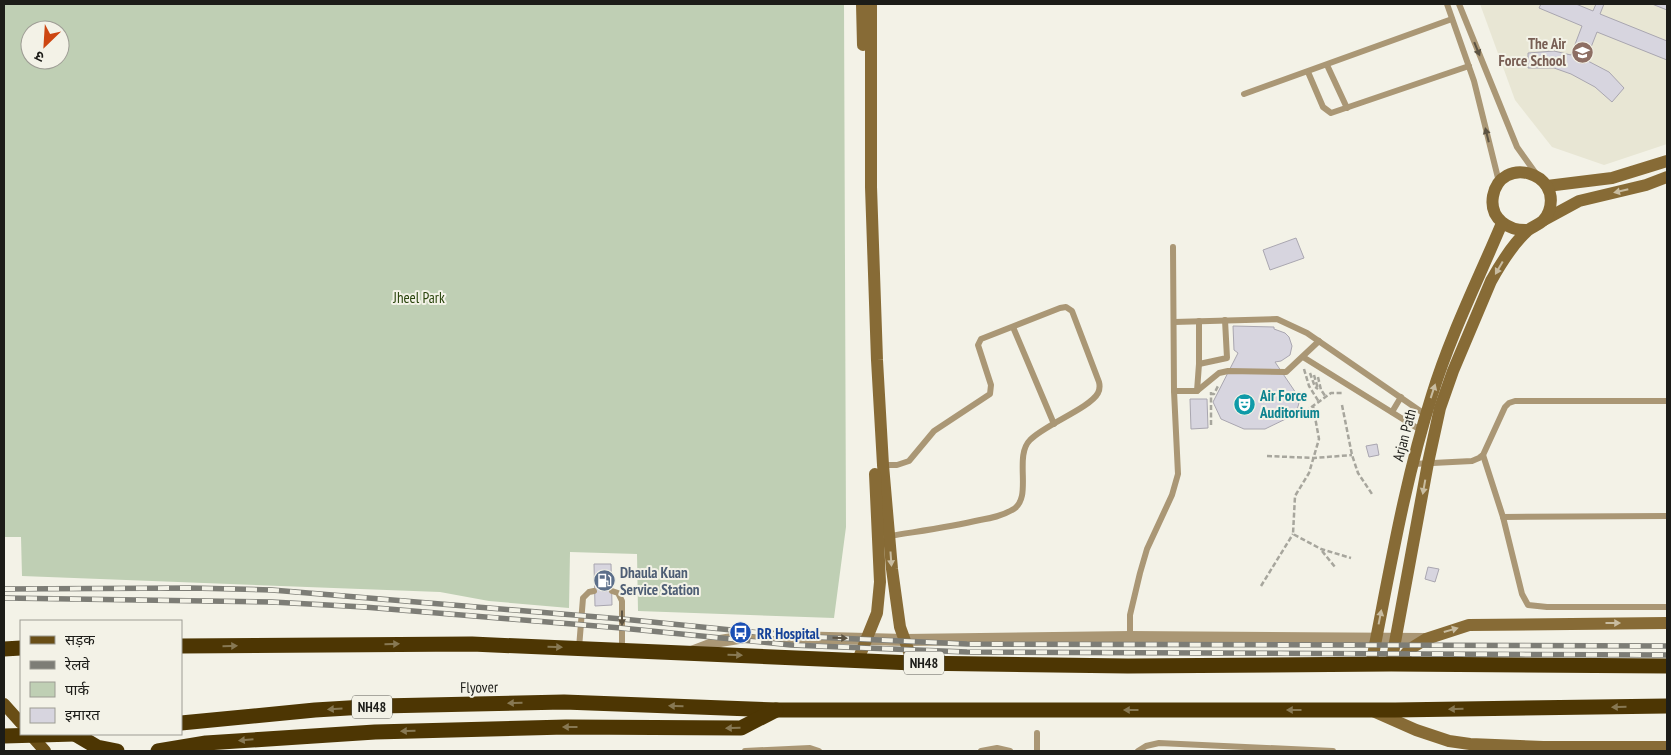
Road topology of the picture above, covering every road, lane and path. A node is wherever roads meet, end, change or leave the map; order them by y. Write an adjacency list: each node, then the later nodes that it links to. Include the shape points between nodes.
1 (862, 4): 67 (main road, via 864,192)
2 (871, 4): 54 (main road, via 871,187)
3 (1447, 4): 5 (lane)
4 (1459, 4): 14 (lane, one-way to 14, via 1517,147)
5 (1452, 19): 6 (lane); 7 (lane)
6 (1327, 65): 8 (lane); 10 (lane)
7 (1469, 66): 10 (lane); 13 (lane, one-way to 7)
8 (1308, 72): 9 (lane); 10 (lane, via 1326,111 1331,113)
9 (1244, 94)
10 (1346, 108)
11 (1667, 161): 14 (main road, via 1612,178)
12 (1667, 177): 15 (main road, one-way to 15, via 1579,201)
13 (1499, 182): 14 (main road, via 1506,176 1524,172 1533,174); 16 (main road, via 1492,199 1496,216)
14 (1544, 183): 15 (main road, via 1551,204)
15 (1544, 220): 17 (main road)
16 (1502, 223): 17 (main road, via 1510,228); 43 (main road, Arjan Path, one-way to 16, via 1443,363)
17 (1528, 230): 52 (main road, Arjan Path, one-way to 52, via 1505,257 1491,281 1445,392)
18 (1173, 247): 21 (lane)
19 (1225, 320): 20 (lane); 23 (lane, via 1277,319); 25 (lane, via 1227,358)
20 (1198, 321): 21 (lane); 25 (lane)
21 (1174, 322): 32 (lane)
22 (1013, 327): 45 (lane); 45 (lane, via 1060,308 1072,311 1100,388 1094,398); 54 (lane, via 978,342 991,386 990,394 934,431 909,461)
23 (1319, 341): 24 (lane); 37 (lane)
24 (1303, 357): 26 (lane, via 1286,372); 42 (lane)
25 (1199, 364): 33 (lane)
26 (1228, 370): 33 (lane, via 1219,373); 35 (path)
27 (1304, 370): 39 (path)
28 (1310, 372): 29 (path, via 1318,389)
29 (1314, 374)
30 (1318, 376): 36 (path)
31 (1220, 386): 35 (path, via 1215,396)
32 (1174, 391): 33 (lane); 70 (lane, via 1178,474 1147,549 1130,615)
33 (1197, 391)
34 (1343, 393): 36 (path, via 1331,393)
35 (1210, 394): 46 (path)
36 (1326, 397): 39 (path)
37 (1401, 397): 42 (lane); 43 (lane)
38 (1667, 401): 49 (lane, via 1515,401 1505,407)
39 (1319, 402): 41 (path)
40 (1342, 405): 48 (path)
41 (1313, 406): 44 (path); 51 (path, via 1319,439)
42 (1392, 412): 47 (lane)
43 (1426, 415): 47 (main road, Arjan Path)
44 (1299, 416)
45 (1054, 424): 59 (lane, via 1026,445 1022,457 1022,496 1014,510 966,524)
46 (1211, 425)
47 (1422, 431): 53 (main road, Arjan Path)
48 (1352, 455): 51 (path); 55 (path, via 1358,474)
49 (1483, 455): 52 (lane, via 1472,461); 57 (lane)
50 (1267, 456): 51 (path)
51 (1314, 458): 58 (path, via 1295,496)
52 (1428, 463): 53 (lane); 73 (main road, Arjan Path, one-way to 73)
53 (1413, 464): 72 (main road, Arjan Path, one-way to 53)
54 (882, 465): 59 (main road)
55 (1372, 494)
56 (1667, 516): 57 (lane)
57 (1503, 517): 68 (lane, via 1522,594 1528,605)
58 (1293, 534): 60 (path); 63 (path)
59 (890, 536): 66 (main road, one-way to 66)
60 (1322, 550): 61 (path); 62 (path)
61 (1351, 558)
62 (1335, 567)
63 (1261, 586)
64 (594, 591): 78 (lane, via 583,598)
65 (612, 591): 80 (lane, one-way to 80, via 618,593 622,601)
66 (895, 598): 67 (main road); 75 (main road)
67 (879, 600): 71 (main road)
68 (1667, 606)
69 (1667, 623): 74 (main road, one-way to 69, via 1469,625)
70 (1130, 637): 72 (street); 75 (street)
71 (868, 638): 75 (street); 81 (street, one-way to 71, via 720,641 751,636); 82 (main road)
72 (1376, 638): 73 (street); 85 (main road, Arjan Path)
73 (1396, 638): 74 (street); 84 (main road, Arjan Path)
74 (1426, 639): 84 (main road)
75 (905, 640): 83 (main road)
76 (182, 646): 78 (highway, NH48, one-way to 78, via 472,644)
77 (20, 648): 79 (highway)
78 (579, 648): 80 (highway, NH48)
79 (4, 649)
80 (622, 650): 81 (highway, NH48)
81 (688, 653): 82 (highway, NH48, one-way to 82)
82 (858, 660): 83 (highway, NH48)
83 (913, 663): 85 (highway, NH48)
84 (1394, 664): 85 (highway, NH48); 86 (highway, NH48)
85 (1371, 665)
86 (1667, 666)
87 (4, 704): 91 (main road)
88 (1667, 706): 90 (highway, NH48, one-way to 90)
89 (777, 710): 90 (highway, NH48, one-way to 89); 92 (highway, Flyover / NH48, one-way to 92, via 564,702 381,706); 101 (highway, one-way to 101, via 741,728 566,727 375,732 216,742)
90 (1371, 710): 98 (main road, via 1416,730 1470,744)
91 (20, 723)
92 (182, 723)
93 (1037, 733): 106 (lane)
94 (31, 735): 99 (main road)
95 (40, 735): 97 (highway, bridge)
96 (77, 735): 100 (highway, via 97,747)
97 (4, 736)
98 (1667, 747)
99 (45, 751)
100 (116, 751)
101 (158, 751)
102 (744, 751): 103 (lane, via 810,748)
103 (819, 751)
104 (981, 751): 105 (lane, via 997,748)
105 (1010, 751)
106 (1037, 751)
107 (1138, 751): 108 (lane, via 1159,743)
108 (1333, 751)

